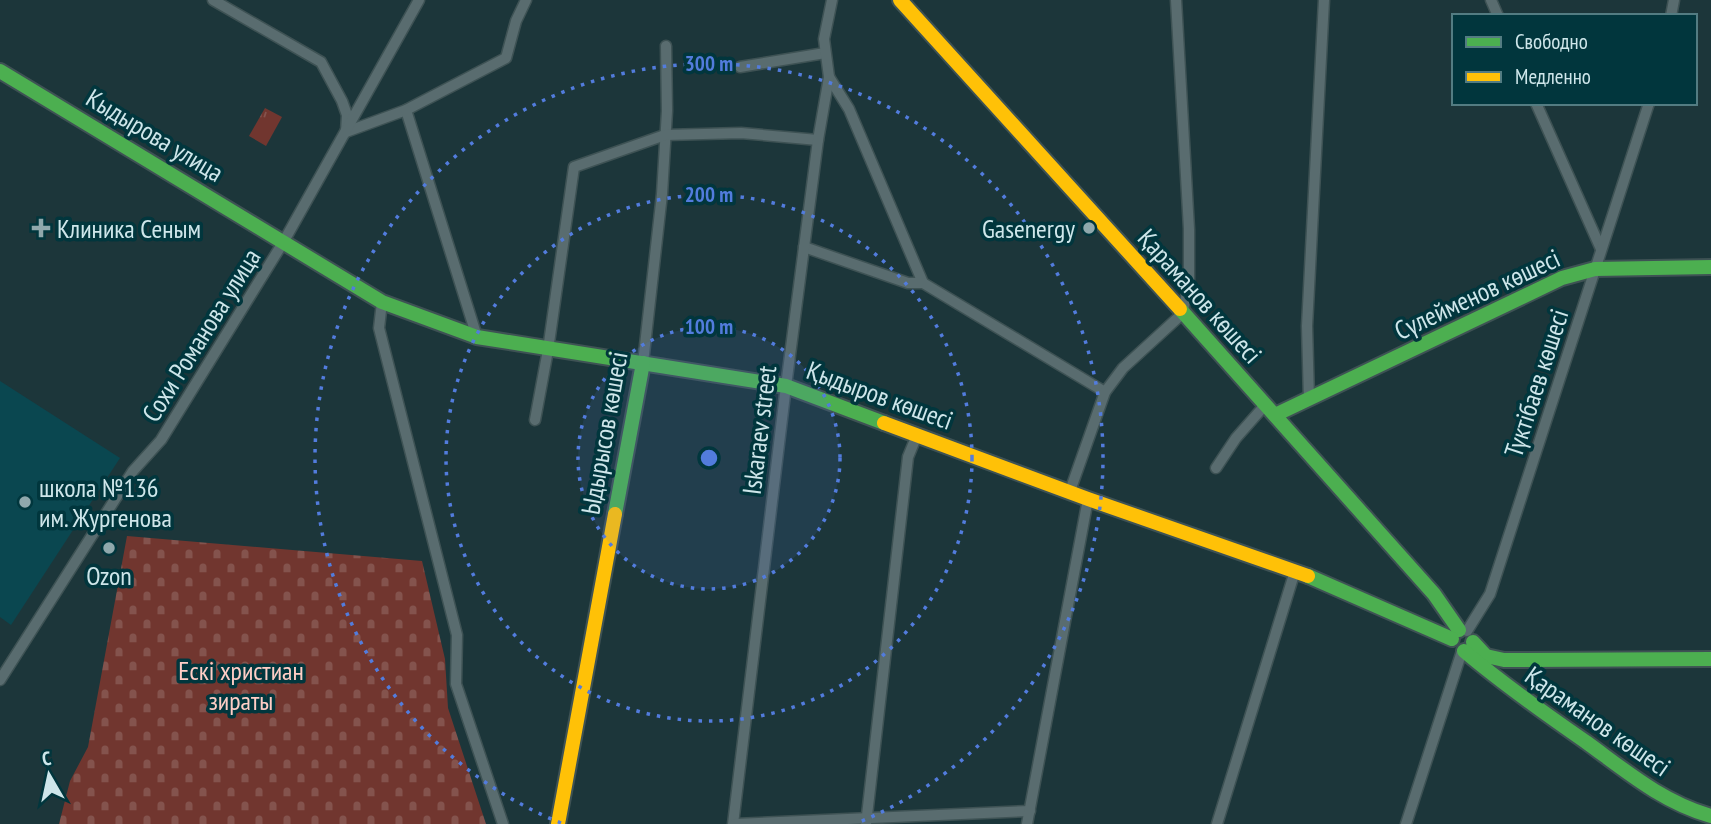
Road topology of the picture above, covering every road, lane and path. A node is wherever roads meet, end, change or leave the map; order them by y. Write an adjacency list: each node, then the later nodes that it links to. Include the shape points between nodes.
1 (214, 0): 16 (street, via 321,62 347,115)
2 (419, 0): 16 (street, Сохи Романова улица)
3 (526, 0): 15 (street, via 506,58)
4 (832, 0): 9 (street, Iskaraev street)
5 (900, 0): 26 (street, Қараманов көшесі)
6 (1176, 0): 26 (street, via 1189,229 1189,285)
7 (1324, 0): 32 (street, via 1307,326)
8 (666, 46): 17 (street, Ыдырысов көшесі)
9 (825, 53): 10 (street); 12 (street, Iskaraev street)
10 (740, 67)
11 (0, 71): 19 (street, Кыдырова улица)
12 (829, 77): 18 (street, Iskaraev street); 24 (street, via 849,109)
13 (1537, 105): 21 (street)
14 (1648, 105): 21 (street, Түктібаев көшесі)
15 (406, 110): 16 (street); 27 (street)
16 (346, 132): 19 (street, Сохи Романова улица)
17 (666, 135): 18 (street, via 741,133); 28 (street, via 574,167); 29 (street, Ыдырысов көшесі)
18 (818, 140): 20 (street, Iskaraev street)
19 (284, 241): 25 (street, Қыдыров көшесі); 44 (street, Сохи Романова улица, via 161,440 133,471)
20 (804, 247): 24 (street, via 908,283); 30 (street, Iskaraev street)
21 (1601, 249): 23 (street, Түктібаев көшесі)
22 (1711, 267): 23 (street, Сүлейменов көшесі)
23 (1595, 269): 32 (street, Сүлейменов көшесі, via 1562,278); 40 (street, Түктібаев көшесі, via 1490,594)
24 (923, 283): 31 (street)
25 (382, 302): 27 (street, Қыдыров көшесі); 49 (street, via 379,328 457,635 456,684)
26 (1182, 314): 31 (street, via 1123,368); 33 (street, Қараманов көшесі)
27 (477, 337): 28 (street, Қыдыров көшесі)
28 (548, 350): 29 (street, Қыдыров көшесі); 34 (street)
29 (643, 363): 30 (street, Қыдыров көшесі); 50 (street, Ыдырысов көшесі)
30 (786, 386): 35 (street, Қыдыров көшесі); 51 (street, Iskaraev street)
31 (1105, 392): 37 (street)
32 (1309, 400): 33 (street, Сүлейменов көшесі)
33 (1271, 409): 36 (street, via 1236,438); 40 (street, Қараманов көшесі, via 1434,594)
34 (535, 420)
35 (918, 435): 37 (street, Қыдыров көшесі); 48 (street, via 908,457)
36 (1216, 468)
37 (1070, 491): 38 (street, Қыдыров көшесі)
38 (1088, 499): 39 (street, Қыдыров көшесі); 45 (street)
39 (1295, 571): 40 (street, Қыдыров көшесі); 53 (street)
40 (1463, 641): 42 (street, Қыдыров көшесі, via 1486,656); 43 (street, Қараманов көшесі); 54 (street, Түктібаев көшесі)
41 (1711, 659): 42 (street, Қыдыров көшесі)
42 (1504, 660): 43 (street)
43 (1493, 676): 47 (street, Қараманов көшесі)
44 (0, 680)
45 (1030, 811): 48 (street); 52 (street)
46 (1711, 816): 47 (street, Қараманов көшесі)
47 (1692, 818)
48 (866, 821): 51 (street)
49 (503, 824)
50 (558, 824)
51 (734, 824)
52 (1027, 824)
53 (1217, 824)
54 (1406, 824)

